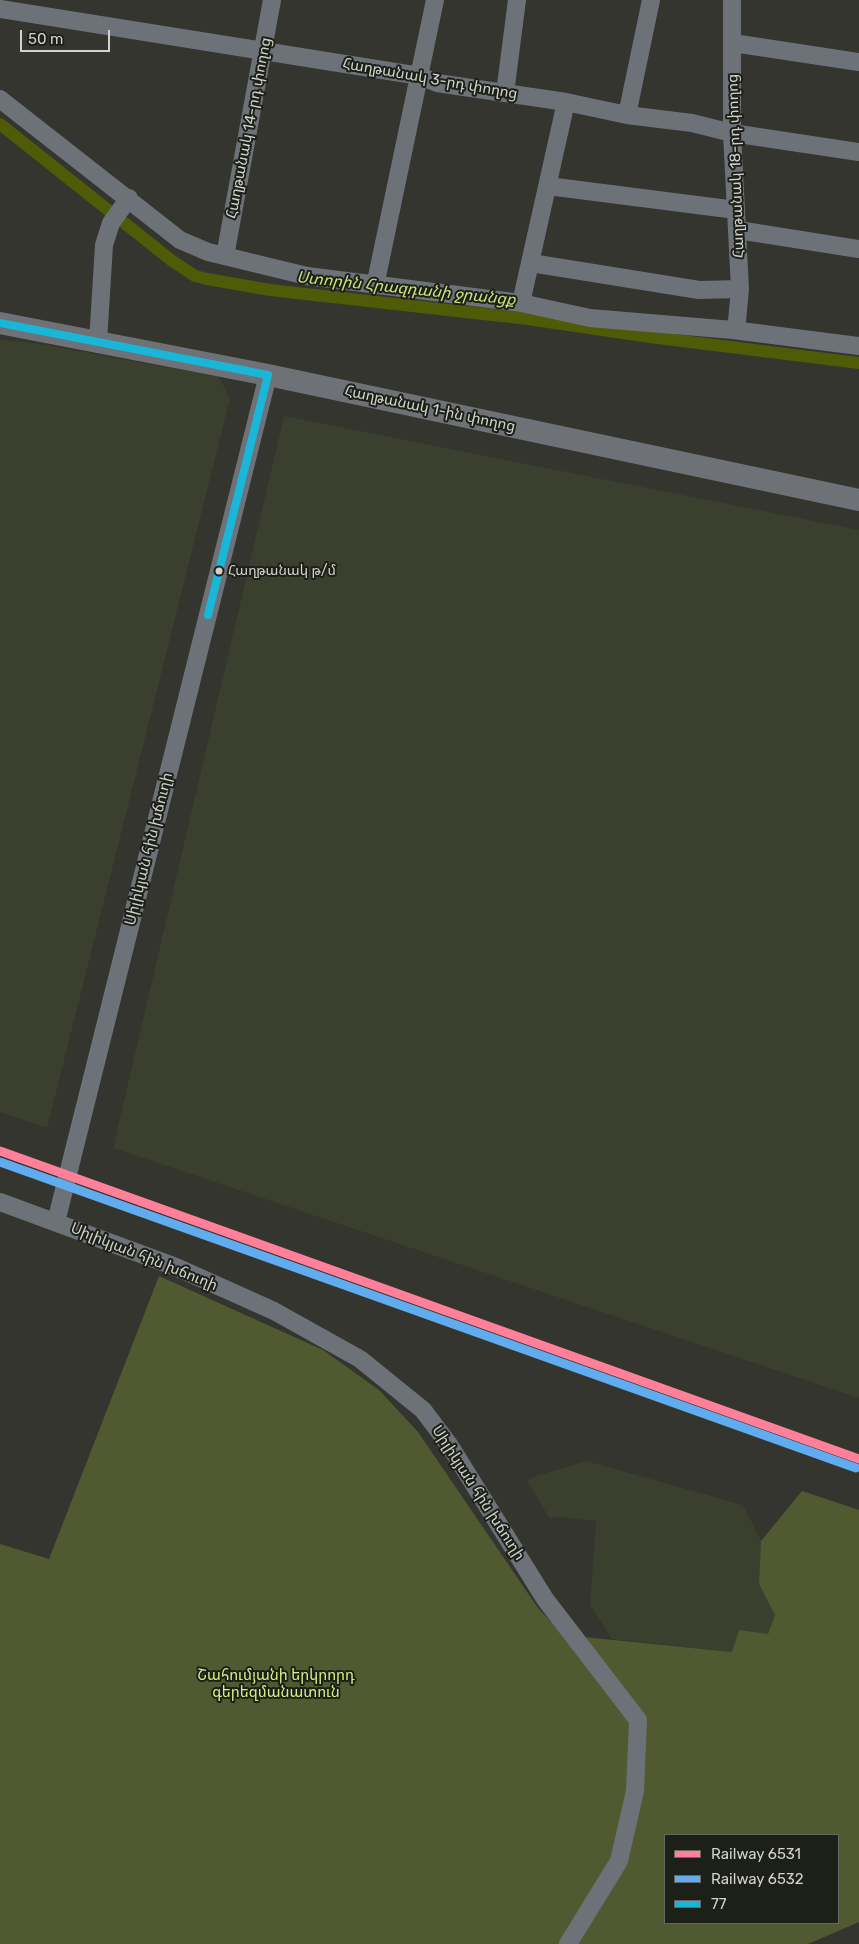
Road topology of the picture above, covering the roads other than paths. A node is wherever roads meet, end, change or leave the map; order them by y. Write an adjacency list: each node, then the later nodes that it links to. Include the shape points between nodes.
1 (272, 0): 8 (street, Հաղթանակ 14-րդ փողոց)
2 (434, 0): 10 (street)
3 (517, 0): 11 (street)
4 (651, 0): 14 (street)
5 (732, 0): 7 (street, Հաղթանակ 18-րդ փողոց)
6 (0, 9): 8 (street, Հաղթանակ 3-րդ փողոց)
7 (733, 43): 9 (street); 15 (street, Հաղթանակ 18-րդ փողոց)
8 (264, 51): 10 (street, Հաղթանակ 3-րդ փողոց); 22 (street, Հաղթանակ 14-րդ փողոց)
9 (859, 62)
10 (420, 76): 11 (street, Հաղթանակ 3-րդ փողոց, via 438,83); 24 (street)
11 (505, 93): 13 (street, Հաղթանակ 3-րդ փողոց)
12 (0, 99): 18 (street)
13 (566, 102): 14 (street, Հաղթանակ 3-րդ փողոց); 17 (street)
14 (628, 115): 15 (street, Հաղթանակ 3-րդ փողոց, via 692,123)
15 (732, 133): 16 (street, Հաղթանակ 3-րդ փողոց); 19 (street, Հաղթանակ 18-րդ փողոց)
16 (859, 152)
17 (548, 186): 19 (street); 23 (street)
18 (129, 198): 22 (street, via 180,240); 29 (street, via 111,223 104,245)
19 (736, 210): 20 (street, Հաղթանակ 18-րդ փողոց)
20 (738, 230): 21 (street); 25 (street, Հաղթանակ 18-րդ փողոց)
21 (859, 249)
22 (225, 256): 24 (street, via 307,276)
23 (531, 264): 25 (street, via 699,290); 26 (street)
24 (375, 286): 26 (street)
25 (740, 289): 28 (street, Հաղթանակ 18-րդ փողոց, via 738,321)
26 (521, 303): 28 (street, via 590,318)
27 (0, 323): 29 (main road, Հաղթանակ 1-ին փողոց)
28 (732, 330): 30 (street)
29 (98, 342): 31 (main road, Հաղթանակ 1-ին փողոց)
30 (859, 346)
31 (268, 375): 32 (main road, Հաղթանակ 1-ին փողոց); 34 (street, Սիլիկյան հին խճուղի)
32 (859, 500)
33 (0, 1202): 34 (street)
34 (56, 1222): 35 (street, Սիլիկյան հին խճուղի, via 176,1267 265,1307 360,1359 423,1410 450,1446 545,1599 638,1720 635,1791 619,1861)
35 (568, 1944)

